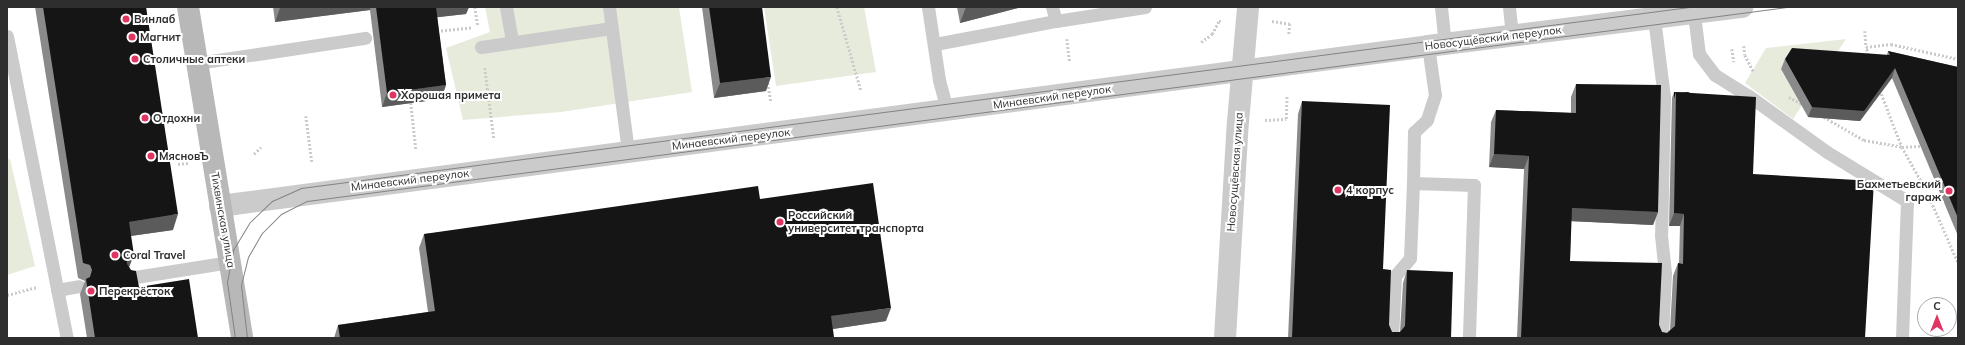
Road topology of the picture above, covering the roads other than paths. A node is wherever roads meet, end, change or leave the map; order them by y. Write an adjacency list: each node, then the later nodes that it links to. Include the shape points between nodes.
1 (188, 7): 22 (street, Тихвинская улица)
2 (506, 7): 18 (lane)
3 (609, 7): 14 (lane)
4 (928, 7): 19 (lane)
5 (1052, 7): 13 (lane)
6 (1144, 7): 13 (lane)
7 (1248, 7): 23 (street, Новосущёвская улица)
8 (1441, 7): 20 (lane)
9 (1509, 7): 15 (lane)
10 (1743, 7): 11 (street, Новосущёвский переулок)
11 (1694, 14): 12 (street, Новосущёвский переулок); 39 (lane, via 1699,54 1715,75 1827,152 1907,201)
12 (1654, 18): 15 (street, Новосущёвский переулок); 38 (lane, via 1664,97 1661,235 1665,274)
13 (1056, 21): 19 (lane)
14 (612, 28): 18 (lane); 26 (lane)
15 (1512, 35): 20 (street, Новосущёвский переулок)
16 (7, 36): 24 (lane)
17 (365, 38): 22 (lane)
18 (512, 42): 21 (lane)
19 (935, 44): 25 (lane, via 939,80)
20 (1437, 45): 23 (street, Новосущёвский переулок); 27 (lane, via 1435,95 1427,120 1414,132)
21 (482, 47)
22 (197, 63): 28 (street, Тихвинская улица)
23 (1242, 72): 25 (street, Минаевский переулок); 35 (street, Новосущёвская улица)
24 (12, 85): 31 (lane)
25 (947, 110): 26 (street, Минаевский переулок)
26 (628, 152): 28 (street, Минаевский переулок)
27 (1413, 183): 36 (lane, via 1410,258 1395,276); 37 (lane, via 1474,185)
28 (220, 206): 29 (street, Тихвинская улица)
29 (230, 262): 30 (lane); 34 (street, Тихвинская улица)
30 (130, 278)
31 (56, 285): 32 (lane); 33 (lane)
32 (79, 286)
33 (66, 338)
34 (242, 338)
35 (1225, 338)
36 (1392, 338)
37 (1469, 338)
38 (1662, 338)
39 (1902, 338)

